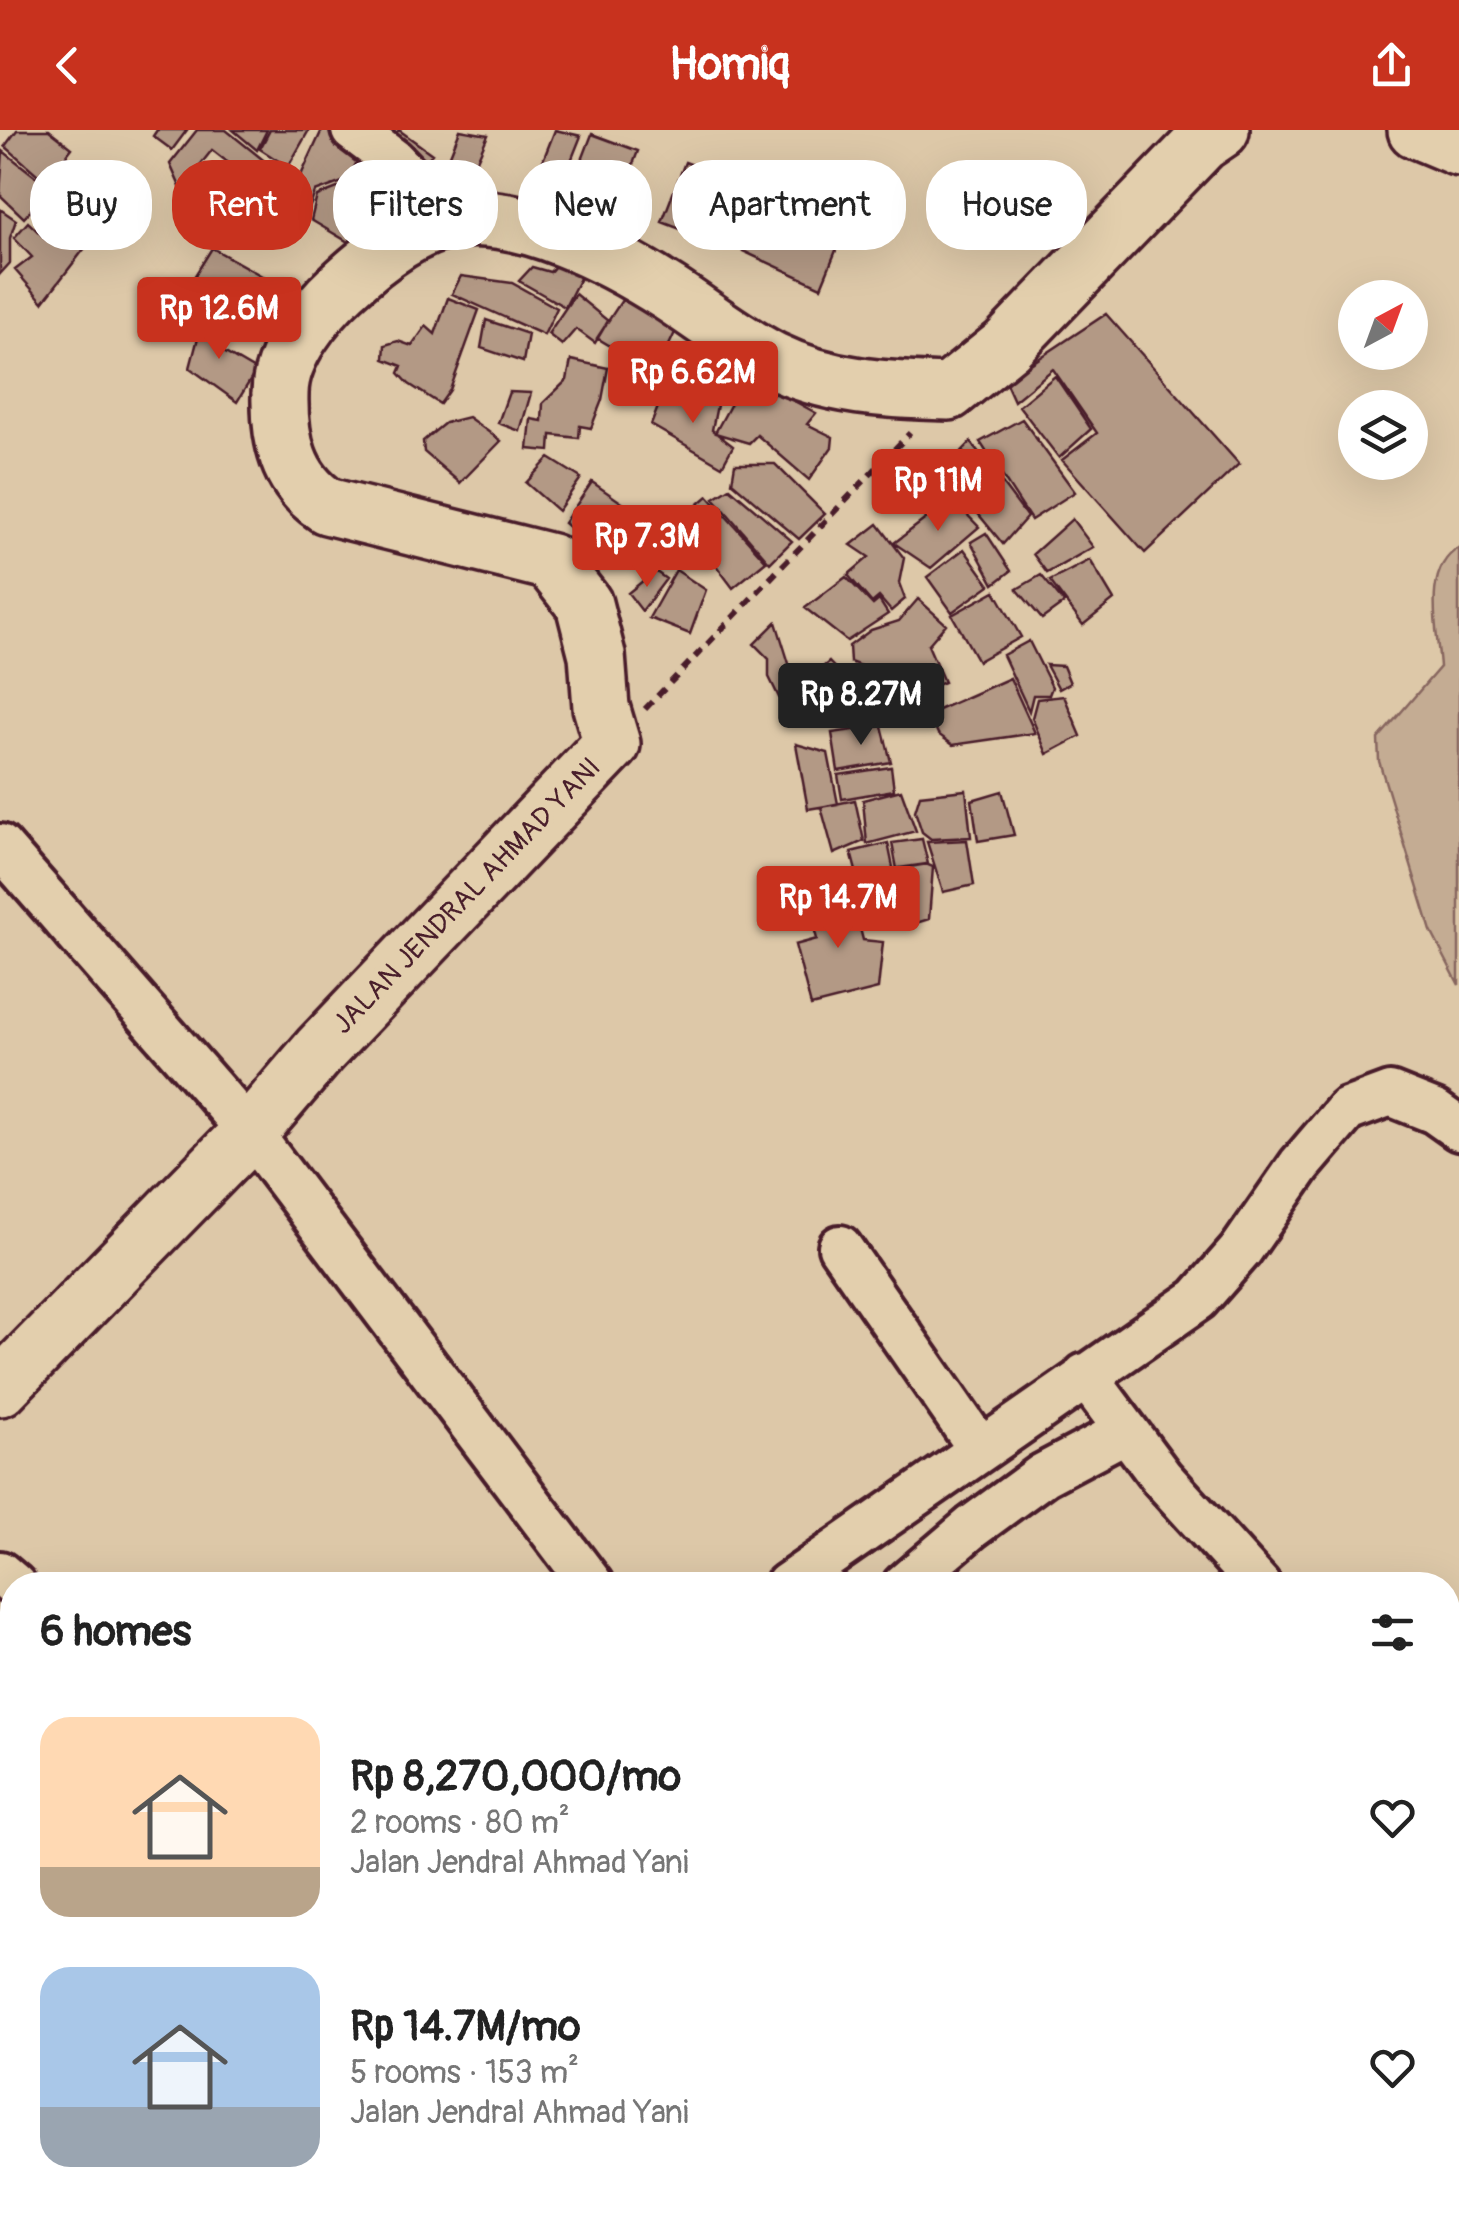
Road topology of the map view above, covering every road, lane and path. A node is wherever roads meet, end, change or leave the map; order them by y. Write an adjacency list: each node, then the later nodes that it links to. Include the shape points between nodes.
1 (353, 130): 5 (street)
2 (1221, 130): 8 (main road, via 1045,307)
3 (1416, 130): 4 (main road)
4 (1459, 148)
5 (393, 160)
6 (498, 224): 8 (main road, JALAN JENDRAL AHMAD YANI, via 615,260 801,372 860,390)
7 (385, 250): 9 (main road, JALAN JENDRAL AHMAD YANI, via 329,299 292,350 280,387 280,434 293,470 327,506 551,562 584,604)
8 (948, 392): 9 (path)
9 (612, 744): 12 (main road, JALAN JENDRAL AHMAD YANI)
10 (0, 846): 12 (street)
11 (1459, 1128): 14 (street, via 1390,1094 1347,1110 1198,1299)
12 (250, 1132): 15 (main road, JALAN JENDRAL AHMAD YANI); 18 (street)
13 (840, 1248): 17 (street)
14 (1085, 1376): 16 (street); 17 (street)
15 (0, 1388)
16 (1124, 1432): 20 (street, via 1043,1475); 21 (street)
17 (980, 1449): 19 (street)
18 (582, 1572)
19 (805, 1572)
20 (919, 1572)
21 (1248, 1572)

